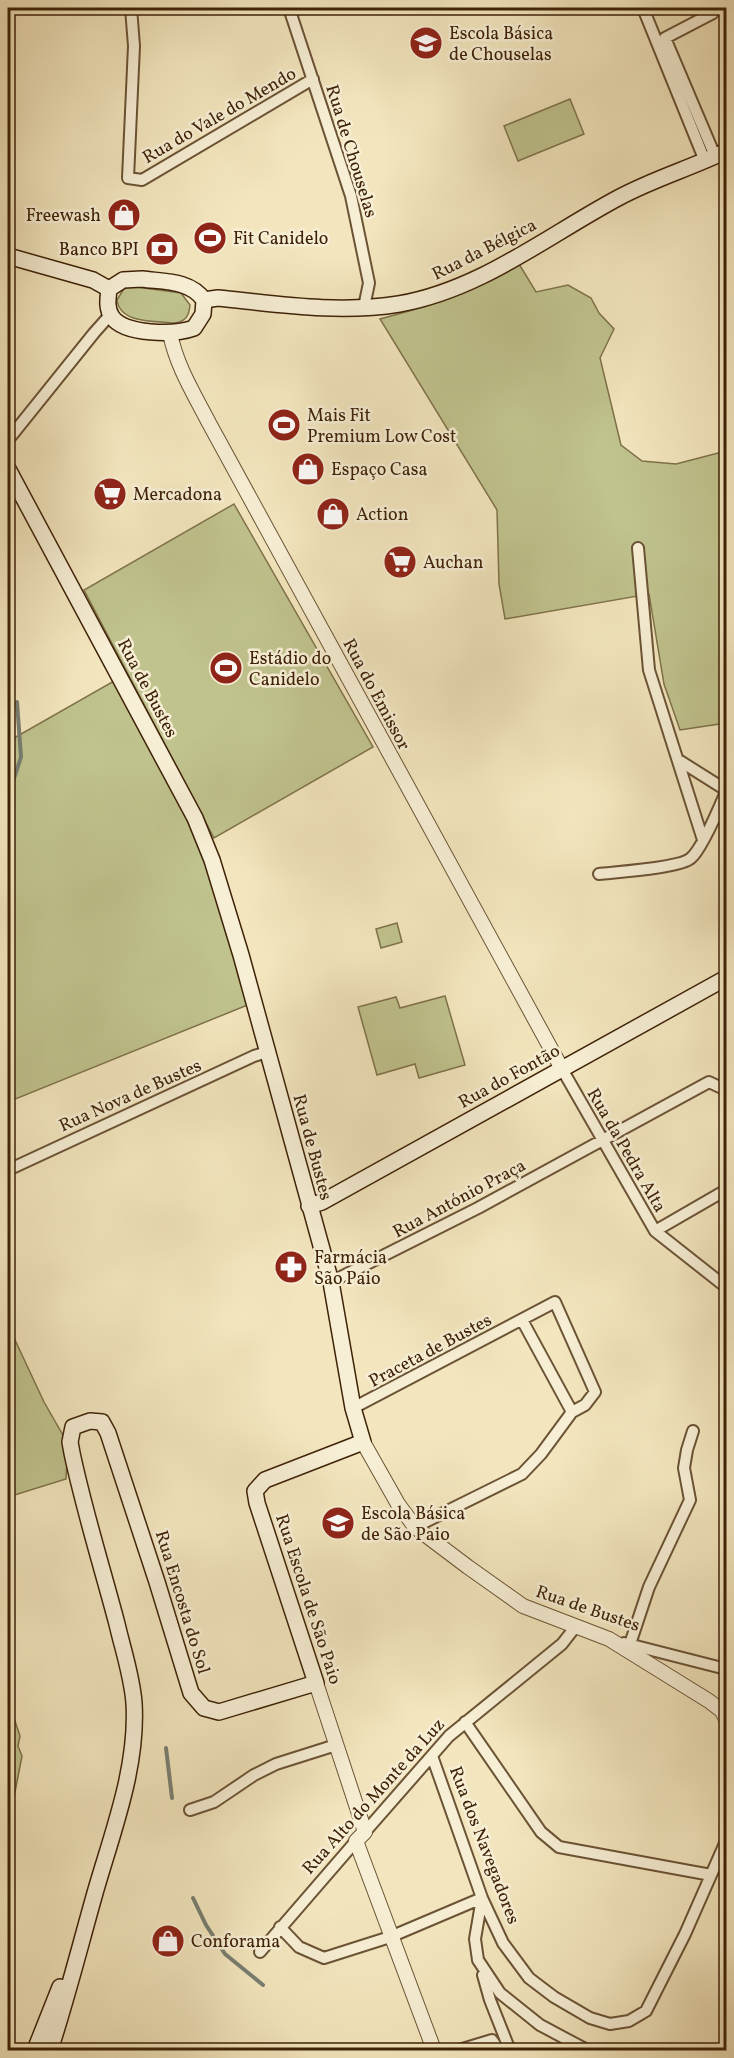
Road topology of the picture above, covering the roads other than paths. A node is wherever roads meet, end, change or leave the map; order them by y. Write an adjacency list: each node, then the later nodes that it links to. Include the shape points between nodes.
1 (131, 8): 5 (street, Rua do Vale do Mendo, via 134,46 128,178 142,180)
2 (289, 8): 5 (street, Rua de Chouselas)
3 (643, 8): 6 (street)
4 (713, 13): 6 (street, via 665,38)
5 (313, 79): 10 (street, Rua de Chouselas, via 351,196 369,283)
6 (716, 156): 10 (main road, Rua da Bélgica, via 620,197 456,288 400,304)
7 (8, 256): 8 (main road, via 93,280)
8 (109, 289): 9 (main road, via 123,280 142,279 193,288); 11 (main road)
9 (204, 300): 10 (main road, Rua da Bélgica, via 317,308); 12 (main road, via 203,314 194,328)
10 (364, 307)
11 (110, 315): 12 (main road, via 118,324 131,328); 13 (street)
12 (170, 333): 22 (street, Rua do Emissor, via 172,348 208,423)
13 (8, 440)
14 (8, 469): 21 (main road, Rua de Bustes, via 195,818 213,860)
15 (638, 548): 16 (street, via 650,670)
16 (680, 761): 17 (street); 18 (street)
17 (726, 791): 18 (street)
18 (703, 840): 19 (street, via 690,860)
19 (599, 874)
20 (726, 978): 22 (main road, Rua do Fontão)
21 (267, 1052): 25 (street, Rua Nova de Bustes); 27 (main road, Rua de Bustes)
22 (562, 1069): 24 (street, Rua da Pedra Alta); 27 (main road, Rua do Fontão)
23 (726, 1090): 24 (street, Rua António Praça, via 709,1082)
24 (602, 1140): 28 (street, Rua da Pedra Alta); 29 (street, Rua António Praça)
25 (8, 1170)
26 (726, 1190): 28 (street)
27 (309, 1206): 29 (main road, Rua de Bustes)
28 (655, 1231): 30 (street, Rua da Pedra Alta)
29 (331, 1282): 32 (main road, Rua de Bustes)
30 (726, 1287)
31 (522, 1320): 32 (street, Praceta de Bustes); 33 (street); 33 (street, Praceta de Bustes, via 555,1302 595,1392 585,1405)
32 (353, 1408): 35 (main road, Rua de Bustes)
33 (572, 1412): 36 (street, via 522,1474)
34 (693, 1431): 39 (street, via 684,1468 690,1500 649,1587)
35 (363, 1442): 36 (street, Rua de Bustes); 41 (main road, Rua Escola de São Paio, via 265,1480 255,1491)
36 (415, 1527): 37 (street, Rua de Bustes, via 523,1606)
37 (576, 1626): 38 (street, Rua de Bustes); 43 (street, Rua Alto do Monte da Luz, via 562,1644)
38 (609, 1639): 39 (street, Rua de Bustes); 42 (street, via 709,1701)
39 (630, 1644): 40 (street, Rua de Bustes)
40 (726, 1669)
41 (316, 1683): 44 (street, Rua Escola de São Paio); 51 (main road, Rua Encosta do Sol, via 219,1712 204,1708 190,1693 108,1433 102,1422 90,1421 73,1427 70,1442 74,1463 127,1663 134,1708 125,1785)
42 (726, 1719)
43 (465, 1722): 45 (street, Rua Alto do Monte da Luz); 49 (street, via 540,1832 559,1847)
44 (336, 1745): 46 (street, via 276,1764 214,1802); 47 (street, Rua Escola de São Paio)
45 (432, 1756): 47 (street, Rua Alto do Monte da Luz); 50 (street, Rua dos Navegadores)
46 (190, 1810)
47 (360, 1837): 52 (street, Rua Alto do Monte da Luz); 53 (street, Rua Escola de São Paio)
48 (726, 1841): 49 (street, Rua dos Navegadores)
49 (711, 1875): 50 (street, Rua dos Navegadores, via 646,2011 629,2021 610,2024 590,2018 529,1978 503,1943)
50 (482, 1898): 53 (street); 55 (street, via 476,1940)
51 (85, 1926): 56 (main road); 57 (main road)
52 (280, 1927): 53 (street, via 299,1947 324,1958); 54 (street, Rua Alto do Monte da Luz)
53 (390, 1937): 58 (street, Rua Escola de São Paio)
54 (260, 1952)
55 (478, 1960): 60 (street, via 509,2048); 61 (street, via 500,1994 540,2025)
56 (35, 2050)
57 (50, 2050)
58 (434, 2050)
59 (459, 2050): 60 (street, via 492,2040)
60 (501, 2050)
61 (587, 2050)

